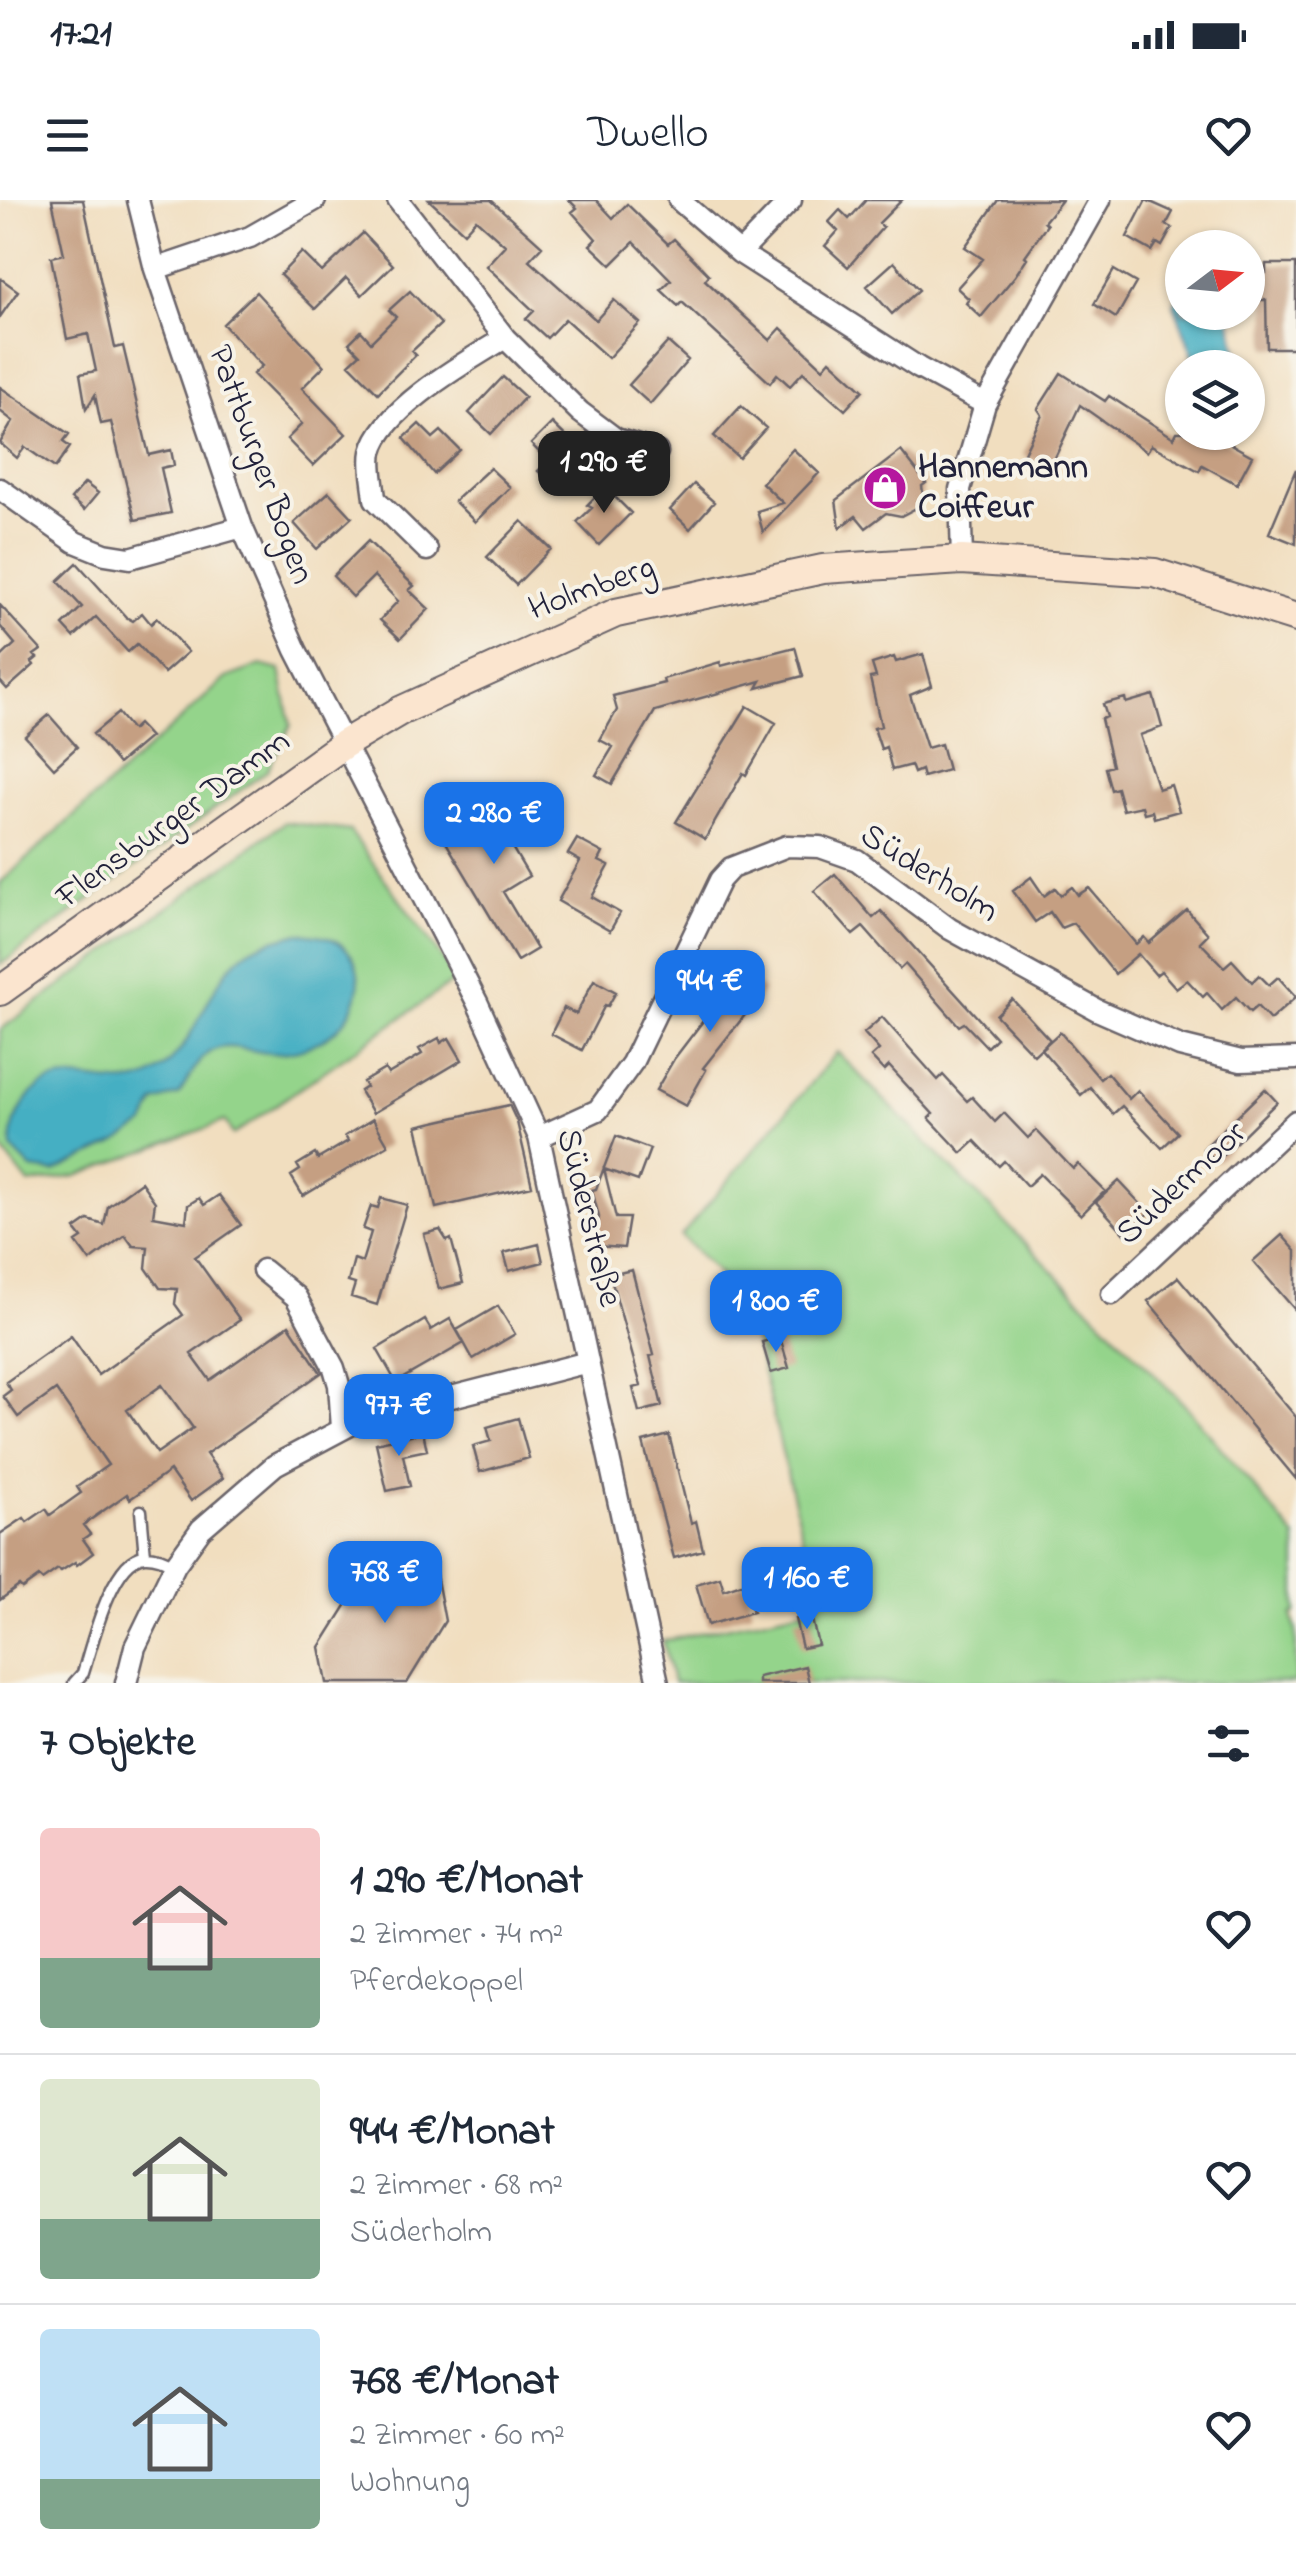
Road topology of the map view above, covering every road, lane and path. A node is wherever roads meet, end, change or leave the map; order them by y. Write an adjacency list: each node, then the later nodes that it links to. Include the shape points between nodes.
1 (138, 200): 8 (street, Pattburger Bogen)
2 (315, 200): 8 (street, via 250,236)
3 (398, 200): 9 (street)
4 (679, 200): 7 (street)
5 (791, 200): 7 (street)
6 (1100, 200): 10 (street)
7 (740, 253): 10 (street)
8 (156, 270): 13 (street, Pattburger Bogen)
9 (506, 338): 11 (street, via 580,412 616,439); 14 (street, via 441,377 390,422 372,452 375,499)
10 (984, 404): 15 (street, via 960,489)
11 (657, 452)
12 (0, 489): 13 (street, via 74,542 130,558)
13 (242, 527): 17 (street, Pattburger Bogen)
14 (427, 550)
15 (962, 560): 16 (street, Holmberg, via 1155,573); 17 (street, Holmberg, via 822,569 616,612)
16 (1296, 618)
17 (344, 744): 18 (street, Flensburger Damm); 21 (street, Süderstraße)
18 (0, 992)
19 (1296, 1059): 21 (street, Süderholm, via 1242,1062 1180,1046 1097,1010 950,928 857,860 820,847 787,846 731,868 720,880 632,1064 598,1110)
20 (1296, 1121): 23 (street, Südermoor)
21 (539, 1137): 24 (street, Süderstraße)
22 (263, 1270): 25 (street, via 296,1297 334,1368)
23 (1112, 1294)
24 (588, 1362): 25 (street); 31 (street, Süderstraße)
25 (342, 1428): 28 (street, via 275,1465 201,1529)
26 (141, 1511): 27 (lane)
27 (145, 1556): 28 (lane); 29 (lane, via 119,1574)
28 (175, 1565): 30 (street, via 134,1647)
29 (74, 1683)
30 (126, 1683)
31 (658, 1683)

